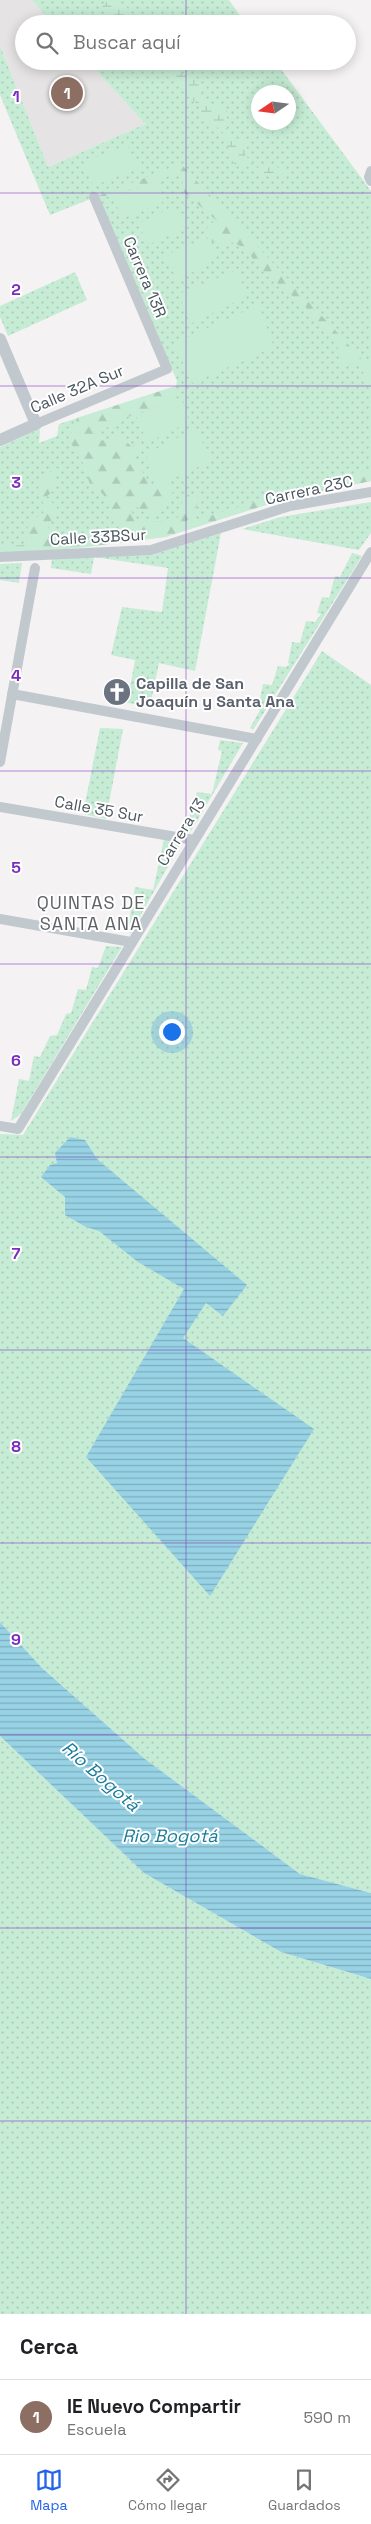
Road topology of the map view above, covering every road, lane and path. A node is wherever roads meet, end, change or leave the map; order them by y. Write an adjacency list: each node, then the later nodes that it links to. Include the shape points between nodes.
1 (94, 197): 3 (street, Carrera 13R)
2 (0, 339): 4 (street)
3 (167, 369): 4 (street, Calle 32A Sur)
4 (36, 424): 5 (street, Calle 32A Sur)
5 (0, 440)
6 (371, 492): 7 (street, Carrera 23C, via 290,506)
7 (224, 528): 9 (street, Calle 33BSur, via 150,550)
8 (371, 552): 12 (street, Carrera 13)
9 (0, 558)
10 (35, 568): 11 (street)
11 (12, 694): 12 (street); 13 (street)
12 (258, 739): 15 (street, Carrera 13)
13 (0, 762)
14 (0, 807): 15 (street, Calle 35 Sur)
15 (194, 840): 17 (street, Carrera 13)
16 (0, 919): 17 (street)
17 (131, 942): 18 (street, Carrera 13, via 18,1128)
18 (0, 1126)

